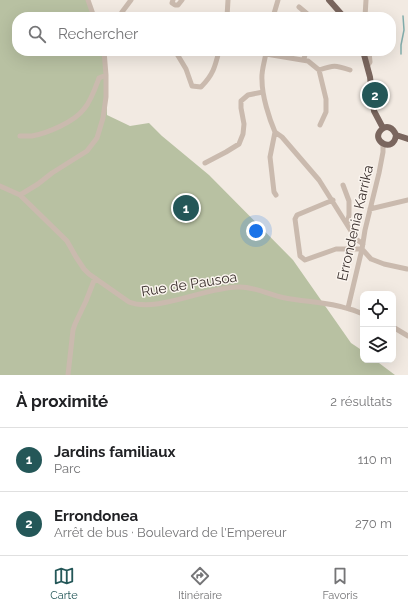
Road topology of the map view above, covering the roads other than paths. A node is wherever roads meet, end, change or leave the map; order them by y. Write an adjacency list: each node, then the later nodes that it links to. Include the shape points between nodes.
1 (88, 0): 10 (street)
2 (131, 0): 11 (street)
3 (172, 0): 4 (street, via 175,6)
4 (182, 0)
5 (228, 0): 12 (street)
6 (278, 0): 13 (street)
7 (329, 0): 15 (main road)
8 (366, 0): 16 (street)
9 (299, 7): 14 (street)
10 (92, 12)
11 (122, 12)
12 (227, 12)
13 (274, 12)
14 (305, 12)
15 (340, 12)
16 (365, 12)
17 (104, 56): 29 (street)
18 (177, 56): 19 (street, via 186,69 192,86 201,87 209,78)
19 (218, 56)
20 (265, 56): 30 (street, via 261,78)
21 (288, 56): 25 (street)
22 (305, 56): 25 (street)
23 (365, 56): 26 (main road)
24 (369, 56): 26 (street)
25 (304, 59): 27 (street)
26 (368, 65): 32 (main road, via 374,111)
27 (319, 70): 28 (street, via 333,65); 31 (street, via 326,99 326,112)
28 (350, 70)
29 (106, 75): 35 (street, via 99,78 84,109 72,120 45,132); 41 (street, via 106,97 97,138 87,151)
30 (263, 92): 33 (street); 38 (street, via 248,95 241,101 244,124 239,144)
31 (320, 125)
32 (383, 128): 34 (main road, via 391,128); 37 (main road, via 378,136)
33 (275, 132): 42 (street, via 270,157); 43 (street, via 319,180)
34 (396, 135): 36 (main road); 37 (main road, via 394,142 386,145)
35 (20, 136)
36 (408, 139)
37 (383, 143): 45 (street, Errondenia Karrika)
38 (205, 163)
39 (343, 185): 46 (street, via 349,201)
40 (0, 186): 41 (street)
41 (20, 195): 49 (street, Rue de Pausoa, via 67,241 84,269)
42 (276, 195)
43 (333, 200): 46 (street); 47 (street, via 297,215 295,219 300,256 305,260 336,249)
44 (408, 200): 45 (street)
45 (370, 209): 47 (street, Errondenia Karrika)
46 (347, 224): 47 (street)
47 (362, 247): 48 (street, via 371,258); 50 (street, Errondenia Karrika)
48 (407, 269)
49 (95, 278): 50 (street, Rue de Pausoa, via 129,302 140,305 167,302 208,291 247,287 284,298); 54 (street, via 73,330)
50 (348, 308): 51 (street, Rue de Pausoa)
51 (360, 313)
52 (396, 329): 53 (street)
53 (408, 336)
54 (68, 375)

